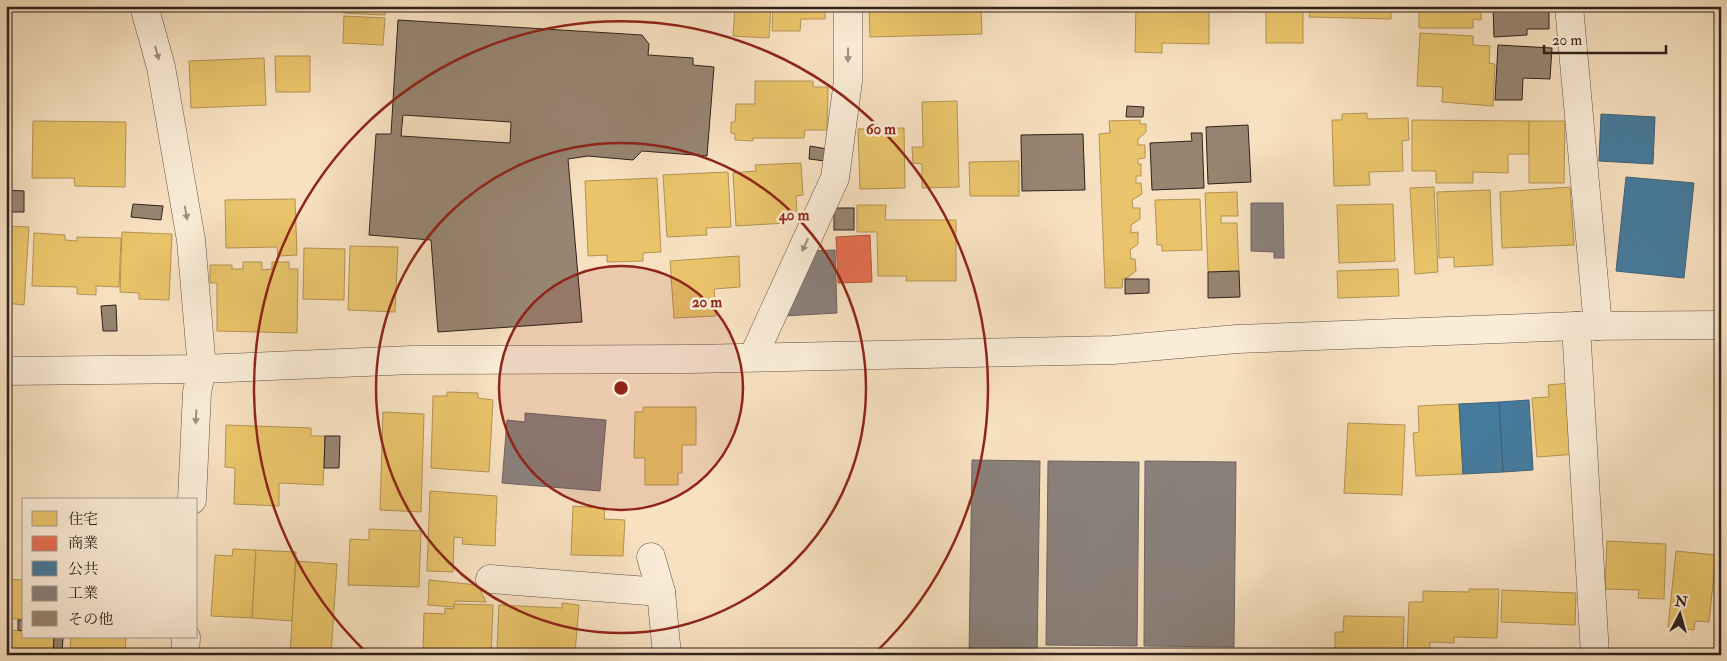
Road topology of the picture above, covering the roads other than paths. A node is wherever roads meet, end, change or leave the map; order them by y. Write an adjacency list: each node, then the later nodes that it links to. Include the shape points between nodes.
1 (144, 6): 7 (street, one-way to 7, via 161,67 191,240)
2 (848, 6): 6 (street, one-way to 6, via 848,81 835,178)
3 (1569, 6): 5 (street)
4 (1721, 325): 5 (street)
5 (1587, 326): 6 (street, via 1237,339 1113,350); 16 (street)
6 (753, 357): 7 (street, via 412,360)
7 (202, 368): 8 (street); 9 (street, one-way to 9, via 197,392)
8 (6, 371)
9 (192, 498)
10 (651, 557): 12 (street)
11 (490, 579): 12 (street)
12 (661, 592): 15 (street)
13 (186, 638): 14 (street)
14 (185, 655)
15 (667, 655)
16 (1595, 655)

